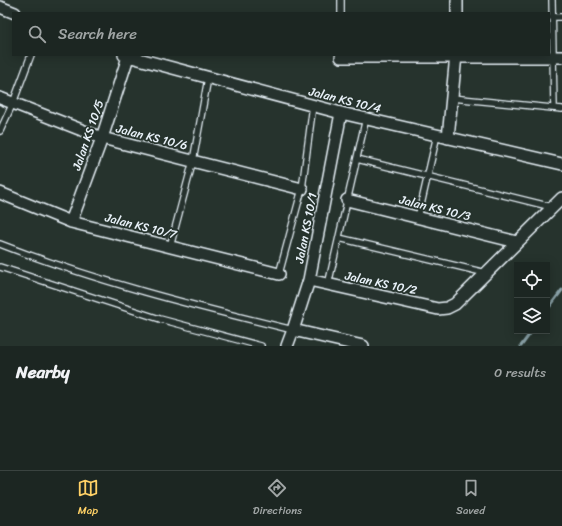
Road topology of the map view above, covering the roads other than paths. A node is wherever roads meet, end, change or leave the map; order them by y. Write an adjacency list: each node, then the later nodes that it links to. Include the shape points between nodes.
1 (341, 0): 6 (lane)
2 (457, 0): 7 (street)
3 (552, 0): 8 (lane)
4 (0, 7): 5 (street)
5 (12, 12)
6 (341, 12)
7 (456, 12)
8 (551, 17): 9 (lane); 14 (lane)
9 (562, 17)
10 (30, 56): 18 (lane)
11 (126, 56): 15 (street, Jalan KS 10/4); 26 (street, Jalan KS 10/5)
12 (341, 56): 13 (street)
13 (456, 56): 14 (street); 17 (street)
14 (558, 57): 20 (lane)
15 (208, 78): 19 (street, Jalan KS 10/4); 28 (lane)
16 (0, 98): 18 (street, Jalan KS 10/6)
17 (452, 98): 20 (lane); 25 (street)
18 (13, 103): 24 (lane); 26 (street, Jalan KS 10/6)
19 (313, 105): 22 (street, Jalan KS 10/4); 31 (lane)
20 (554, 108): 21 (lane)
21 (562, 109)
22 (341, 113): 23 (street, Jalan KS 10/4); 45 (street, Jalan KS 10/1)
23 (366, 118): 25 (street, Jalan KS 10/4); 27 (lane)
24 (0, 131)
25 (442, 136): 29 (street, Jalan KS 10/4); 30 (lane)
26 (102, 138): 28 (street, Jalan KS 10/6); 37 (street, Jalan KS 10/5)
27 (357, 158): 30 (lane); 34 (lane)
28 (193, 161): 31 (street, Jalan KS 10/6); 41 (lane)
29 (562, 164)
30 (428, 176): 35 (lane); 36 (lane)
31 (302, 189): 44 (lane)
32 (0, 193): 37 (street, Jalan KS 10/7)
33 (562, 198): 35 (street)
34 (347, 200): 36 (street, Jalan KS 10/3); 38 (lane)
35 (553, 207): 39 (street)
36 (418, 218): 39 (street, Jalan KS 10/3)
37 (71, 222): 41 (street, Jalan KS 10/7)
38 (339, 238): 43 (lane); 46 (lane)
39 (517, 242): 43 (street)
40 (0, 244): 47 (lane, via 98,279)
41 (170, 247): 44 (street, Jalan KS 10/7)
42 (0, 267): 48 (lane, via 160,319)
43 (486, 273): 46 (street, Jalan KS 10/2, via 455,304 438,309)
44 (279, 274)
45 (309, 280): 46 (street, Jalan KS 10/2); 47 (street, Jalan KS 10/1)
46 (328, 285)
47 (294, 330): 49 (street, Jalan KS 10/1); 50 (street)
48 (261, 346)
49 (287, 346)
50 (363, 346)

